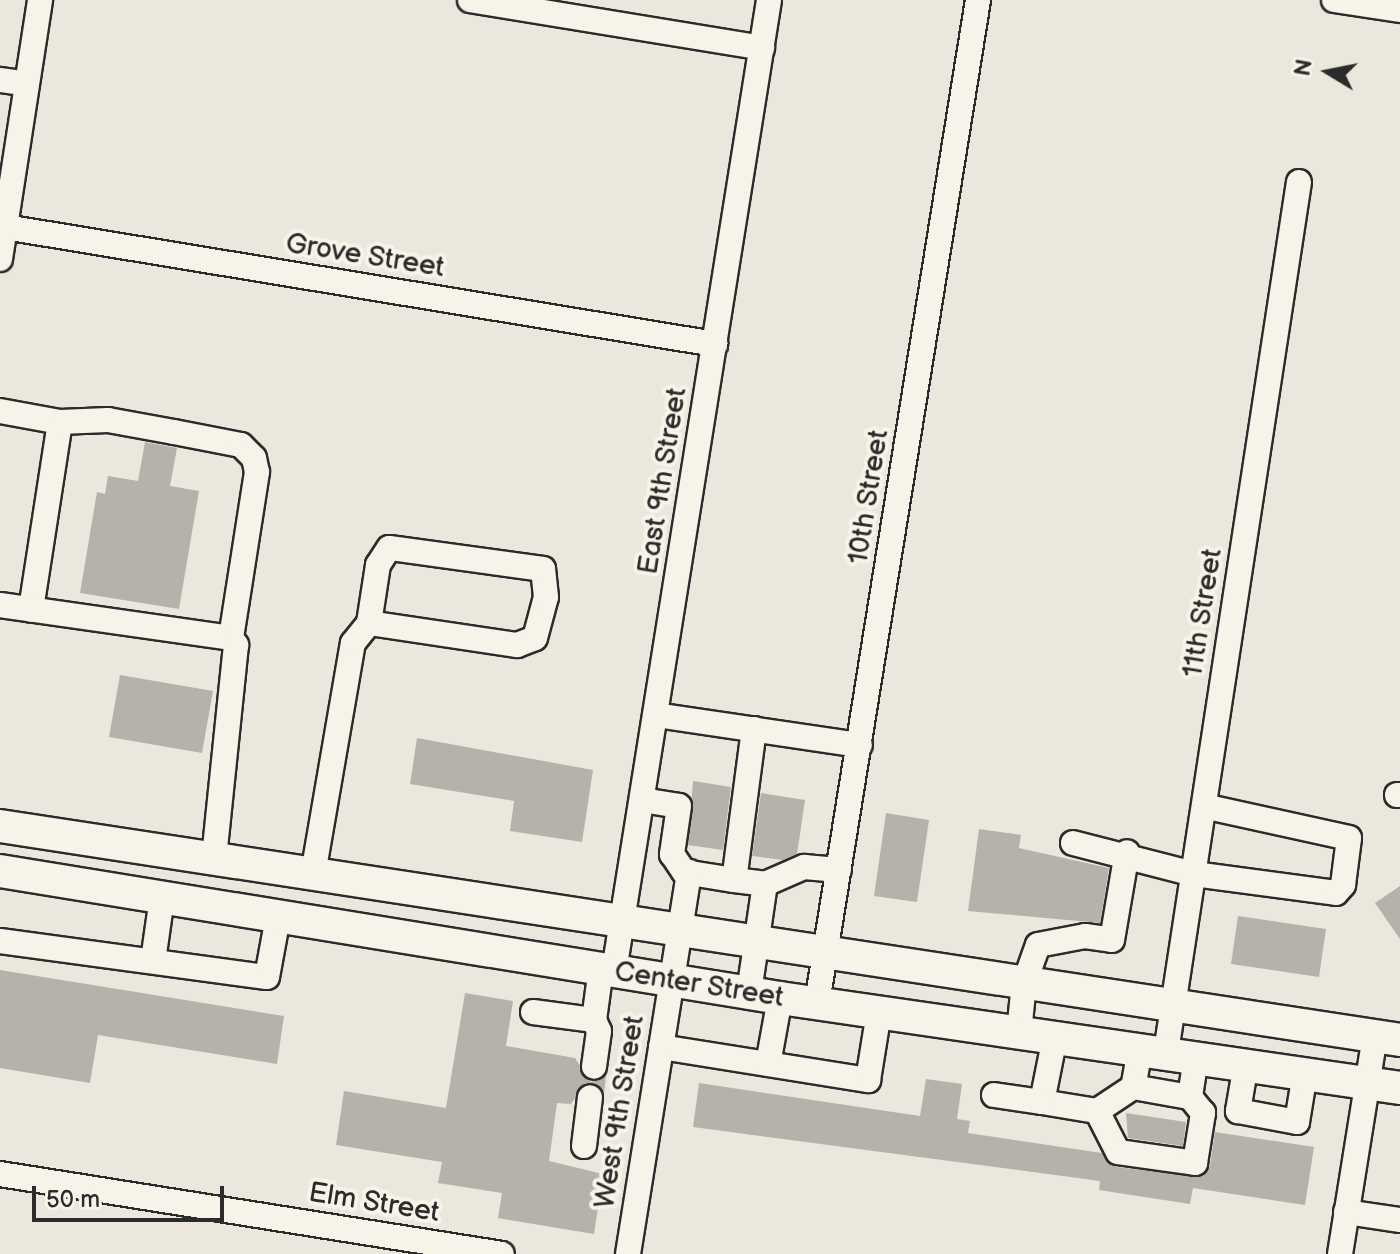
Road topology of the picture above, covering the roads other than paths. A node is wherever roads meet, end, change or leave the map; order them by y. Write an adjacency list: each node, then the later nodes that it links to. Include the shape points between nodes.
1 (40, 0): 9 (street)
2 (470, 0): 7 (street)
3 (769, 0): 7 (street, East 9th Street)
4 (978, 0): 23 (street, 10th Street)
5 (1334, 0): 6 (street)
6 (1400, 10)
7 (762, 48): 14 (street, East 9th Street)
8 (0, 80): 9 (street)
9 (27, 84): 10 (street)
10 (10, 126): 12 (street)
11 (1299, 182): 25 (street, 11th Street)
12 (5, 227): 13 (street); 14 (street, Grove Street)
13 (0, 259)
14 (715, 344): 21 (street, East 9th Street)
15 (0, 411): 16 (street)
16 (60, 422): 18 (street); 20 (street, via 108,420 174,432 241,445 254,458 257,472)
17 (0, 605): 18 (street)
18 (31, 610): 20 (street)
19 (369, 623): 19 (street, via 517,645 535,638 546,597 543,569 389,548 378,565); 33 (street, via 353,643 345,677)
20 (231, 638): 29 (street, via 236,645)
21 (656, 715): 22 (street); 24 (street, East 9th Street)
22 (754, 729): 23 (street); 35 (street)
23 (860, 745): 30 (street, 10th Street)
24 (642, 800): 32 (street, via 679,806 672,854); 39 (street, East 9th Street)
25 (1204, 806): 34 (street, 11th Street); 34 (street, via 1349,838 1343,885 1336,893)
26 (0, 826): 29 (main road, Center Street)
27 (1073, 843): 28 (street)
28 (1127, 852): 34 (street, via 1154,867); 47 (street, via 1112,940 1085,936 1038,945)
29 (214, 858): 33 (main road, Center Street)
30 (839, 870): 36 (street, via 804,867); 43 (street, 10th Street)
31 (0, 871): 37 (main road, Center Street)
32 (689, 872): 35 (street); 40 (street, West 9th Street)
33 (313, 874): 39 (main road, Center Street)
34 (1194, 874): 50 (street, 11th Street)
35 (734, 880): 36 (street)
36 (765, 884): 42 (street)
37 (162, 898): 38 (main road, Center Street); 44 (street)
38 (278, 917): 44 (street, via 267,977); 45 (main road, Center Street)
39 (621, 923): 40 (main road, Center Street); 45 (street, East 9th Street)
40 (680, 932): 42 (main road, Center Street); 46 (street, West 9th Street)
41 (0, 941): 44 (street)
42 (756, 944): 43 (main road, Center Street); 48 (street)
43 (826, 955): 47 (main road, Center Street); 49 (street, 10th Street)
44 (153, 961)
45 (608, 970): 46 (main road, Center Street); 53 (street, East 9th Street)
46 (672, 980): 48 (main road, Center Street); 57 (street, West 9th Street)
47 (1024, 984): 50 (main road, Center Street); 54 (street)
48 (764, 995): 49 (main road, Center Street); 59 (street)
49 (817, 1003): 52 (main road, Center Street)
50 (1173, 1006): 56 (main road, Center Street); 58 (street, 11th Street)
51 (533, 1012): 53 (street)
52 (879, 1012): 54 (main road, Center Street); 59 (street, via 868,1080)
53 (594, 1020): 61 (street, East 9th Street, via 599,1031)
54 (1019, 1032): 55 (main road, Center Street)
55 (1055, 1037): 58 (main road, Center Street); 69 (street)
56 (1387, 1038): 63 (street)
57 (661, 1047): 59 (street); 76 (street, West 9th Street)
58 (1167, 1053): 60 (main road, Center Street); 64 (street); 68 (street)
59 (768, 1064)
60 (1246, 1064): 62 (main road, Center Street); 62 (street, via 1238,1111 1297,1122)
61 (594, 1067)
62 (1305, 1073): 63 (main road, Center Street)
63 (1369, 1082): 65 (main road, Center Street); 73 (street)
64 (1133, 1087): 68 (street); 70 (street)
65 (1400, 1088)
66 (994, 1095): 69 (street)
67 (590, 1097): 71 (street)
68 (1190, 1097): 70 (street, via 1203,1113 1195,1163 1118,1152)
69 (1042, 1102): 70 (street)
70 (1097, 1111)
71 (584, 1146)
72 (0, 1174): 75 (street, Elm Street)
73 (1346, 1212): 74 (street); 77 (street)
74 (1400, 1220)
75 (502, 1254)
76 (628, 1254)
77 (1340, 1254)

